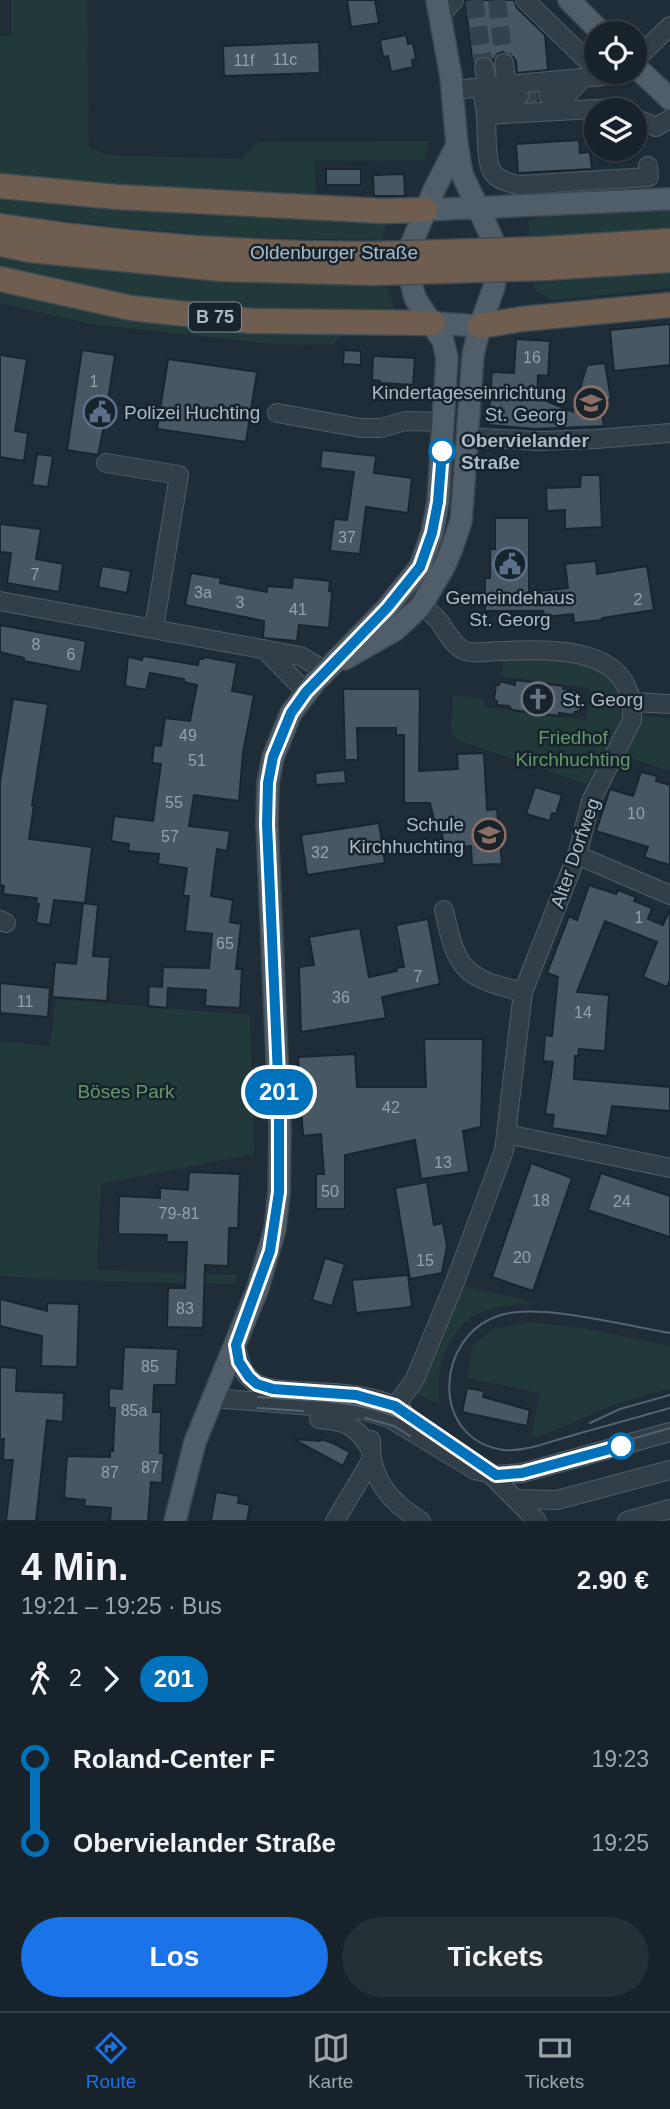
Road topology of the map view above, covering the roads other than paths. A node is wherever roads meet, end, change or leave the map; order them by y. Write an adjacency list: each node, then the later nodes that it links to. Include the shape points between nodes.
1 (525, 0): 7 (street)
2 (569, 0): 4 (main road)
3 (444, 5): 12 (main road)
4 (590, 21)
5 (670, 26): 6 (street)
6 (647, 48)
7 (584, 58)
8 (494, 65): 13 (street)
9 (584, 76): 13 (street)
10 (647, 77): 15 (main road)
11 (584, 83): 14 (street, via 569,93)
12 (452, 90): 13 (street); 19 (main road)
13 (495, 93): 16 (street); 20 (street, via 489,164 492,172 508,182 649,177)
14 (548, 94)
15 (670, 99)
16 (584, 104)
17 (670, 119): 18 (street, via 656,127)
18 (647, 123)
19 (457, 145): 23 (main road, via 468,189); 24 (main road)
20 (648, 166)
21 (0, 186): 24 (highway, via 117,197)
22 (670, 199): 23 (main road)
23 (480, 209): 24 (main road); 34 (main road, via 497,264)
24 (425, 210): 33 (main road, via 408,251 408,271 415,298)
25 (0, 226): 30 (highway, Oldenburger Straße, via 121,243)
26 (670, 242): 28 (highway, Oldenburger Straße)
27 (0, 244): 30 (highway, via 222,269)
28 (544, 259): 29 (highway, Oldenburger Straße); 30 (highway, Oldenburger Straße, bridge)
29 (670, 260)
30 (373, 263)
31 (0, 279): 33 (highway, B 75, via 131,308 251,321)
32 (670, 305): 34 (highway)
33 (433, 323): 34 (main road); 36 (main road, via 447,358)
34 (480, 326): 38 (main road)
35 (277, 413): 36 (street, via 361,428 405,421)
36 (444, 422): 40 (main road, via 432,533 420,567)
37 (670, 433): 38 (street, via 538,441)
38 (467, 437): 42 (main road, via 461,520 444,567)
39 (106, 463): 43 (street, via 179,475)
40 (401, 591): 42 (street); 45 (main road)
41 (0, 601): 43 (street)
42 (421, 606): 45 (main road, via 387,635); 47 (street, via 461,649 473,653 545,650 609,665 624,682)
43 (154, 628): 44 (street)
44 (264, 649): 45 (street); 46 (street)
45 (329, 668): 46 (main road)
46 (306, 692): 55 (main road, via 281,734 268,783 279,1192 270,1251)
47 (632, 702): 48 (street); 49 (street, Alter Dorfweg, via 632,720 591,801)
48 (670, 704)
49 (577, 855): 50 (street); 52 (street, Alter Dorfweg)
50 (670, 895)
51 (444, 910): 52 (street, via 453,951 469,971 488,983)
52 (523, 992): 53 (street, Alter Dorfweg)
53 (507, 1134): 54 (street); 57 (street, Alter Dorfweg, via 490,1192 414,1381)
54 (670, 1168)
55 (236, 1345): 56 (main road); 57 (street, via 239,1362 257,1384 356,1395)
56 (210, 1404): 57 (street); 59 (street, via 341,1421 363,1436); 65 (main road)
57 (388, 1411): 59 (street, Alter Dorfweg, via 373,1420); 61 (street, via 449,1441)
58 (670, 1432): 61 (street, via 522,1473)
59 (371, 1455): 64 (street, via 376,1477); 66 (street)
60 (670, 1470): 62 (street, via 557,1500)
61 (491, 1474): 62 (street)
62 (515, 1499): 68 (street)
63 (670, 1509): 69 (street)
64 (401, 1516): 67 (street)
65 (175, 1521)
66 (335, 1521)
67 (421, 1521)
68 (537, 1521)
69 (627, 1521)

